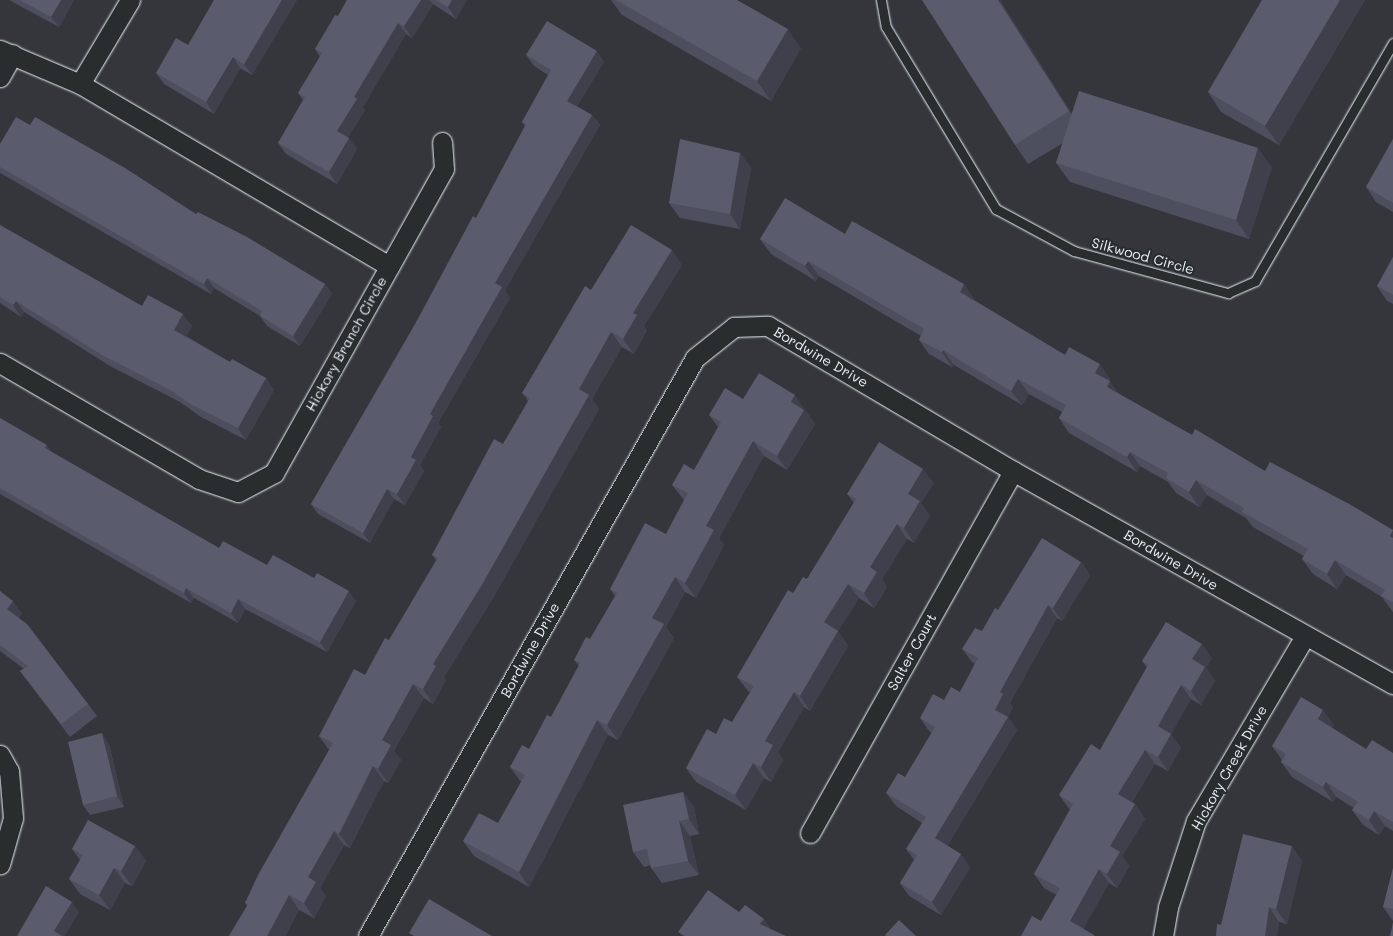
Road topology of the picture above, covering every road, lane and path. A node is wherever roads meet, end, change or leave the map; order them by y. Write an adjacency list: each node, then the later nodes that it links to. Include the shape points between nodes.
1 (130, 0): 6 (street)
2 (881, 0): 3 (lane, Silkwood Circle, via 886,27 996,210 1074,251 1228,293 1255,281)
3 (1393, 43)
4 (7, 52): 5 (street, Hickory Branch Circle); 6 (street, Hickory Branch Circle)
5 (0, 77)
6 (80, 84): 8 (street, Hickory Branch Circle)
7 (442, 142): 8 (street, via 444,169)
8 (389, 266): 9 (street, Hickory Branch Circle, via 274,473 238,492 199,479)
9 (0, 363)
10 (1013, 470): 11 (street, Bordwine Drive); 14 (street, Salter Court); 16 (street, Bordwine Drive, via 768,326 734,327 695,358)
11 (1305, 636): 12 (street, Bordwine Drive); 17 (street, Hickory Creek Drive, via 1196,821 1168,907)
12 (1393, 684)
13 (0, 755): 15 (street, via 9,771 13,818)
14 (810, 833)
15 (0, 864)
16 (368, 936)
17 (1163, 936)

